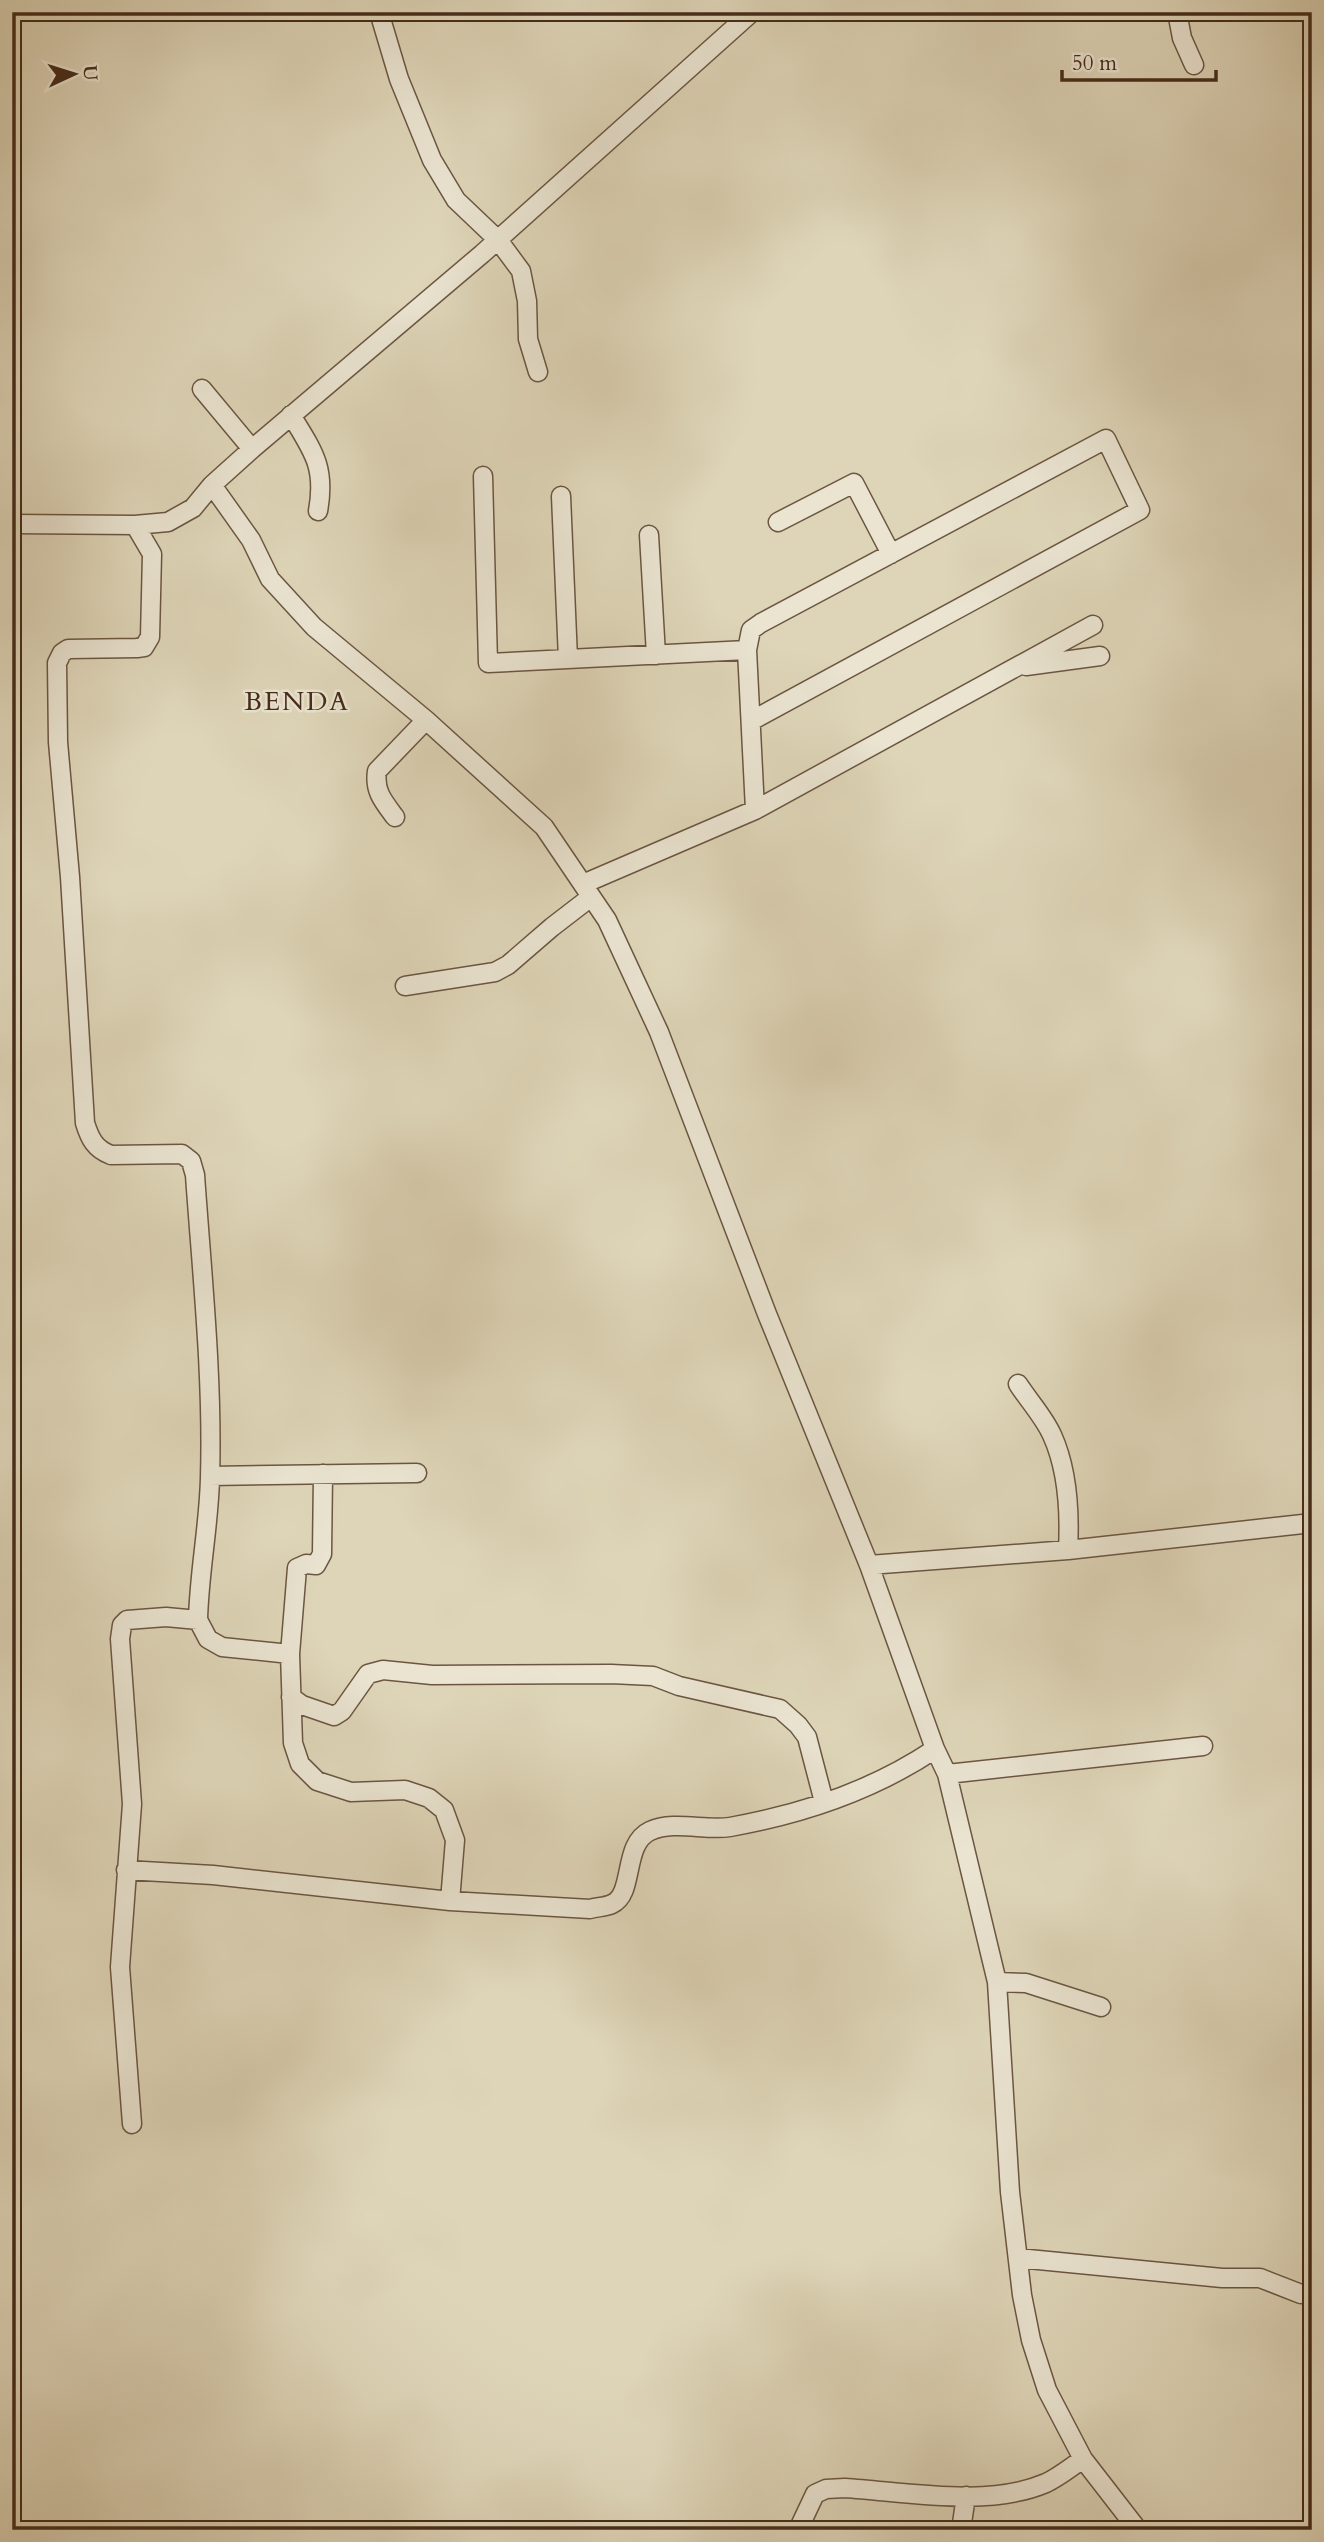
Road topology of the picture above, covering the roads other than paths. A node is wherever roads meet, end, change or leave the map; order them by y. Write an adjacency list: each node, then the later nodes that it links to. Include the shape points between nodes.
1 (379, 12): 5 (street, via 399,79 432,160 456,200)
2 (752, 12): 5 (street)
3 (1177, 12): 4 (street)
4 (1194, 65)
5 (498, 240): 6 (street, via 521,271 528,339); 8 (street)
6 (538, 372)
7 (202, 389): 9 (street)
8 (291, 415): 9 (street); 13 (street, via 316,456 321,494)
9 (252, 449): 11 (street)
10 (483, 476): 23 (street, via 488,663)
11 (212, 485): 16 (street, via 193,508 168,522); 25 (street, via 278,589 314,627)
12 (561, 496): 23 (street)
13 (318, 511)
14 (778, 522): 18 (street, via 854,483)
15 (12, 524): 16 (street)
16 (135, 525): 34 (street, via 153,563 147,642 136,648 68,649 57,663 84,1110 89,1134 101,1151 111,1155 182,1154 191,1161 204,1299)
17 (649, 535): 21 (street)
18 (891, 554): 20 (street, via 761,623 751,630); 26 (street, via 1106,439 1140,510)
19 (1093, 625): 24 (street)
20 (747, 650): 21 (street); 26 (street)
21 (656, 655): 23 (street)
22 (1100, 656): 24 (street)
23 (568, 659)
24 (1016, 668): 27 (street)
25 (426, 720): 28 (street, via 377,771 377,794); 29 (street, via 544,827)
26 (751, 721): 27 (street)
27 (755, 810): 29 (street)
28 (395, 817)
29 (587, 890): 30 (street, via 509,965 495,972); 37 (street, via 607,920 659,1032)
30 (405, 986)
31 (1018, 1384): 36 (street, via 1051,1434 1062,1463 1070,1520)
32 (416, 1473): 33 (street)
33 (323, 1474): 34 (street); 39 (street, via 322,1554 316,1565 297,1568)
34 (211, 1476): 38 (street)
35 (1312, 1523): 36 (street)
36 (1068, 1550): 37 (street)
37 (869, 1565): 42 (street)
38 (198, 1620): 39 (street, via 208,1639 222,1647); 45 (street, via 166,1617 127,1620 122,1625 132,1804)
39 (289, 1654): 40 (street)
40 (291, 1697): 44 (street, via 334,1716 368,1674 383,1670 432,1675 653,1676 780,1709 807,1737); 46 (street, via 296,1754 300,1765 317,1781 351,1792 405,1790 429,1798 444,1811 454,1840)
41 (1203, 1746): 43 (street)
42 (935, 1749): 43 (street); 44 (street, via 879,1782)
43 (947, 1774): 47 (street)
44 (824, 1802): 46 (street, via 728,1828 649,1831 632,1854 622,1896 612,1904 590,1909)
45 (126, 1870): 46 (street); 49 (street, via 120,1967)
46 (450, 1901)
47 (997, 1982): 48 (street, via 1026,1983); 50 (street)
48 (1101, 2007)
49 (132, 2123)
50 (1018, 2258): 51 (street, via 1259,2278); 52 (street, via 1035,2353 1047,2390)
51 (1301, 2294)
52 (1083, 2459): 53 (street, via 1048,2482 1017,2493); 56 (street)
53 (966, 2496): 54 (street, via 826,2489 814,2494); 55 (street)
54 (798, 2530)
55 (961, 2530)
56 (1138, 2530)

